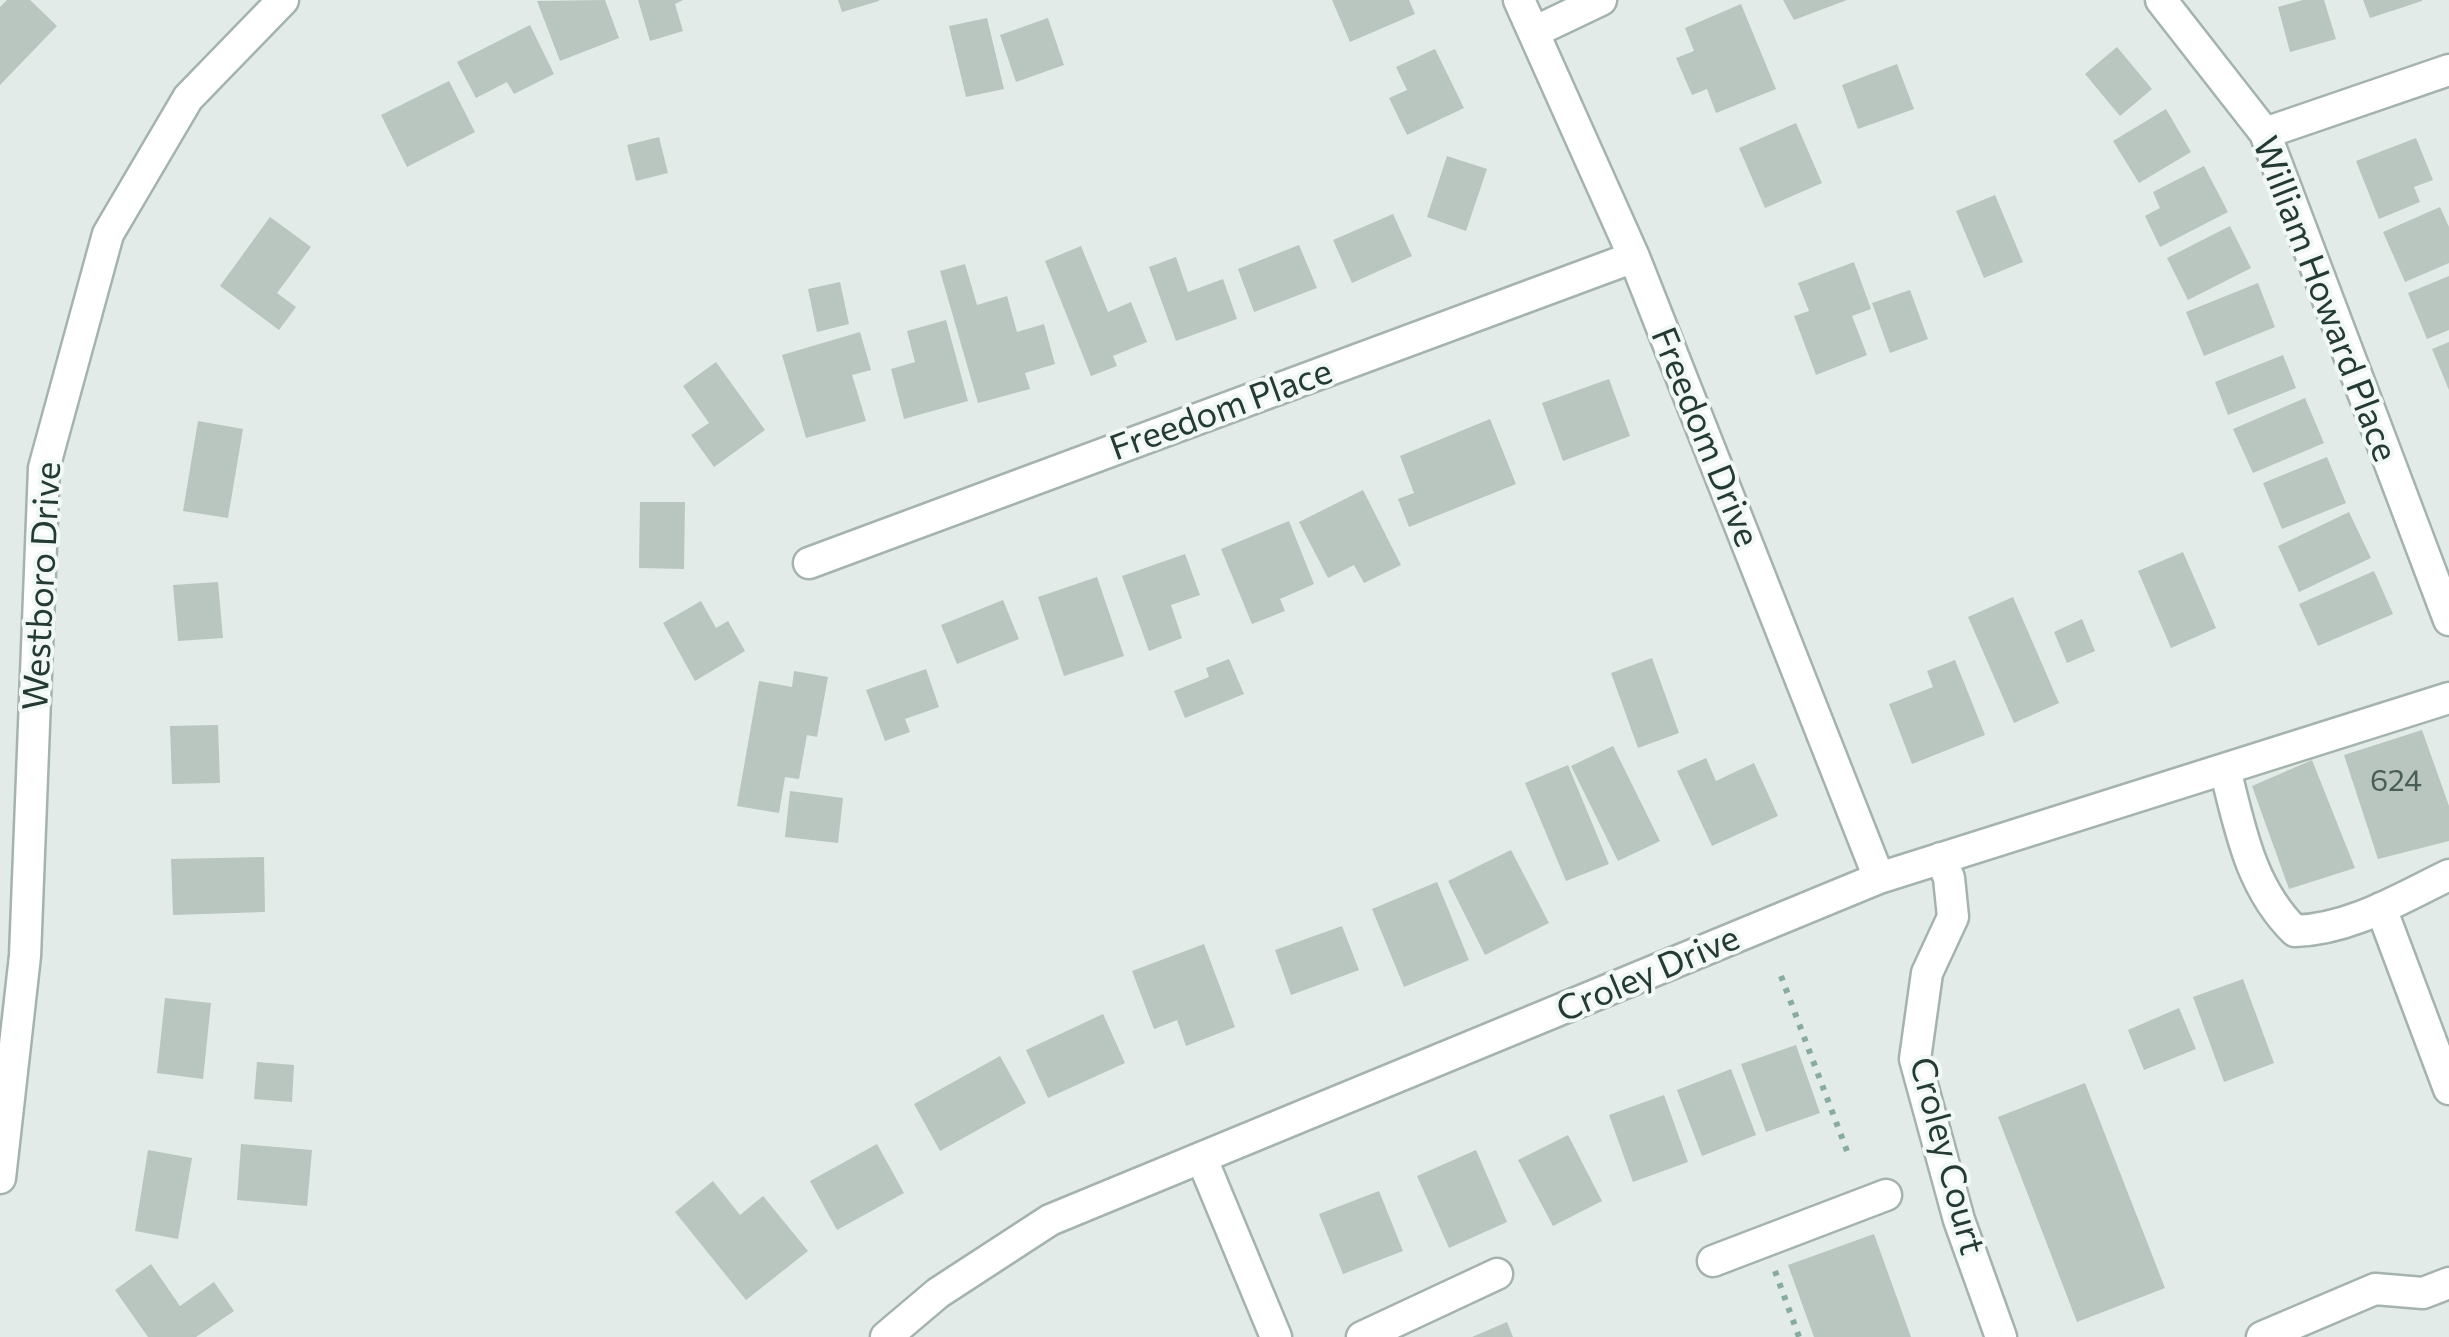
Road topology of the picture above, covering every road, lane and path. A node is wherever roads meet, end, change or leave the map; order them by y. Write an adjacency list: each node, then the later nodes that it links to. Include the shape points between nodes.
1 (283, 0): 18 (street, Westboro Drive, via 188,98 108,234 44,468 25,956)
2 (1519, 0): 5 (street, Freedom Drive)
3 (1600, 0): 5 (street)
4 (2161, 0): 7 (street, William Howard Place)
5 (1534, 32): 8 (street, Freedom Drive)
6 (2449, 70): 7 (street)
7 (2265, 133): 10 (street, William Howard Place)
8 (1634, 258): 9 (street, Freedom Place); 15 (street, Freedom Drive)
9 (809, 563)
10 (2449, 620)
11 (2449, 698): 12 (street, Croley Drive)
12 (2225, 769): 13 (street, Croley Drive); 16 (street, via 2247,858 2276,912 2295,932 2324,930)
13 (1942, 858): 15 (street, Croley Drive); 32 (street, Croley Court, via 1953,917 1926,973 1915,1059 1959,1220)
14 (2449, 875): 16 (street)
15 (1879, 878): 21 (street, Croley Drive)
16 (2381, 908): 19 (street)
17 (1782, 976): 20 (path)
18 (7, 1058): 22 (street, Westboro Drive)
19 (2449, 1089)
20 (1847, 1151)
21 (1202, 1159): 28 (street, Croley Drive, via 1050,1220); 29 (street)
22 (0, 1178)
23 (1886, 1194): 24 (street)
24 (1713, 1261)
25 (1772, 1265): 31 (path)
26 (1497, 1274): 30 (street)
27 (2449, 1283): 33 (street, via 2423,1293 2375,1289)
28 (886, 1337)
29 (1276, 1337)
30 (1362, 1337)
31 (1800, 1337)
32 (2001, 1337)
33 (2262, 1337)

